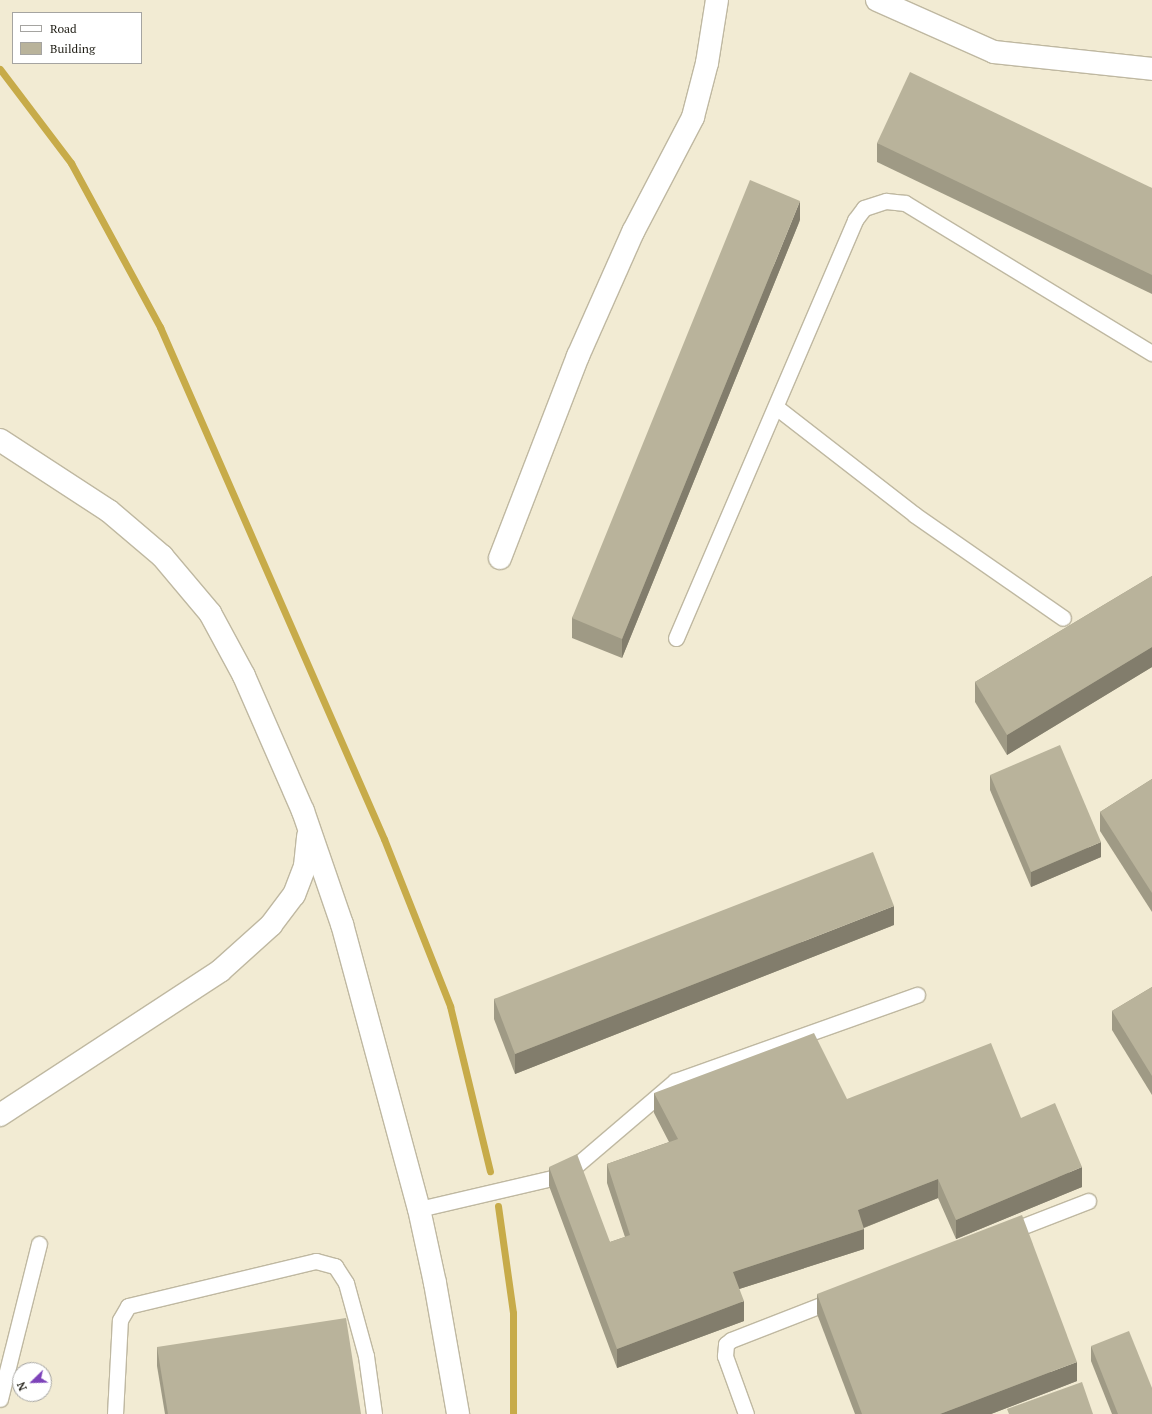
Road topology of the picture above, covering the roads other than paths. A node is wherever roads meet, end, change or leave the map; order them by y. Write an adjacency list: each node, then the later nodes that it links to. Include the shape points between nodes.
1 (717, 0): 7 (street, via 707,63 693,116 633,232 578,356)
2 (877, 0): 3 (street, via 994,52)
3 (1152, 69)
4 (1152, 353): 5 (lane, via 904,203 886,201 864,208 855,220)
5 (776, 407): 8 (lane, via 930,526); 9 (lane)
6 (0, 440): 10 (street, via 126,524 162,556 195,594 222,632 244,676 303,811)
7 (500, 558)
8 (1063, 618)
9 (676, 638)
10 (309, 831): 12 (street, via 305,866 294,894 271,925 220,971); 14 (street, via 342,924)
11 (917, 996): 14 (lane, via 674,1081 565,1175)
12 (0, 1115)
13 (1088, 1201): 15 (lane)
14 (419, 1209): 21 (street)
15 (991, 1239)
16 (39, 1244): 18 (lane)
17 (850, 1294): 22 (lane, via 730,1340 726,1344 725,1356)
18 (0, 1399)
19 (115, 1414): 20 (lane, via 120,1320 128,1306 316,1261 335,1266 346,1283 366,1356)
20 (374, 1414)
21 (458, 1414)
22 (746, 1414)

